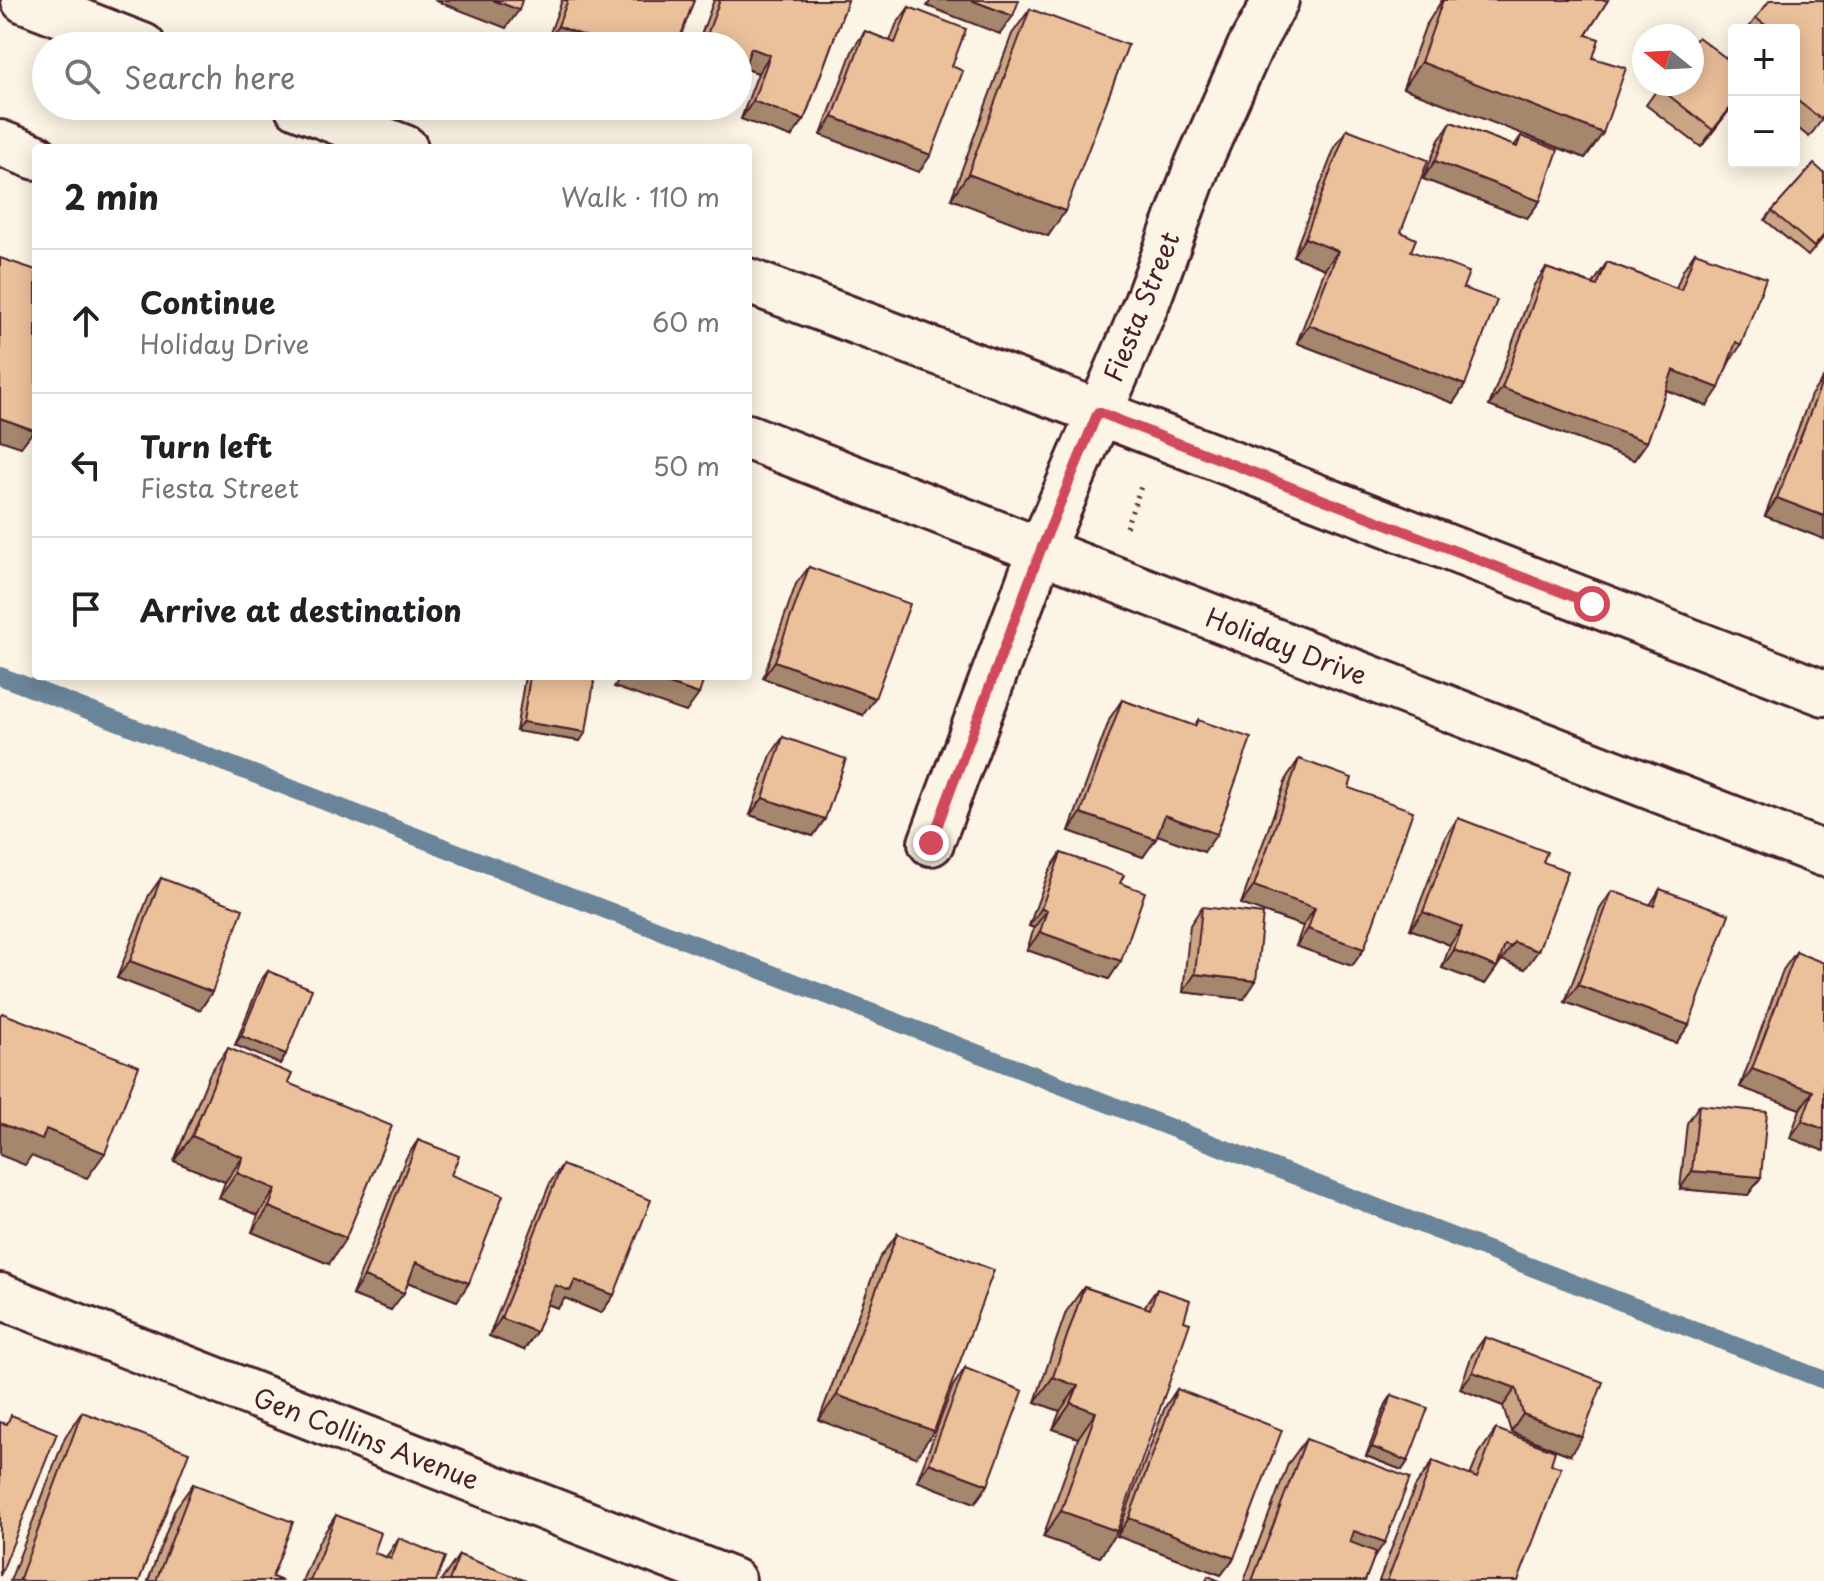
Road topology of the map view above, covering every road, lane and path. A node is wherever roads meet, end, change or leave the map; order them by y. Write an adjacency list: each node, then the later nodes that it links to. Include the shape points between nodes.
1 (24, 0): 3 (street)
2 (1276, 0): 9 (street, Fiesta Street, via 1198,164 1147,302)
3 (107, 32)
4 (333, 120): 6 (street)
5 (0, 143): 7 (street)
6 (395, 144)
7 (32, 155)
8 (752, 282): 9 (street)
9 (1098, 412): 13 (street, Fiesta Street); 14 (street)
10 (752, 439): 13 (street, Holiday Drive)
11 (1144, 480): 12 (path)
12 (1125, 532)
13 (1040, 552): 15 (street, Fiesta Street); 16 (street, Holiday Drive)
14 (1824, 693)
15 (931, 843)
16 (1824, 854)
17 (0, 1296): 18 (street, Gen Collins Avenue)
18 (654, 1567): 19 (street, Gen Collins Avenue)
19 (733, 1581)

